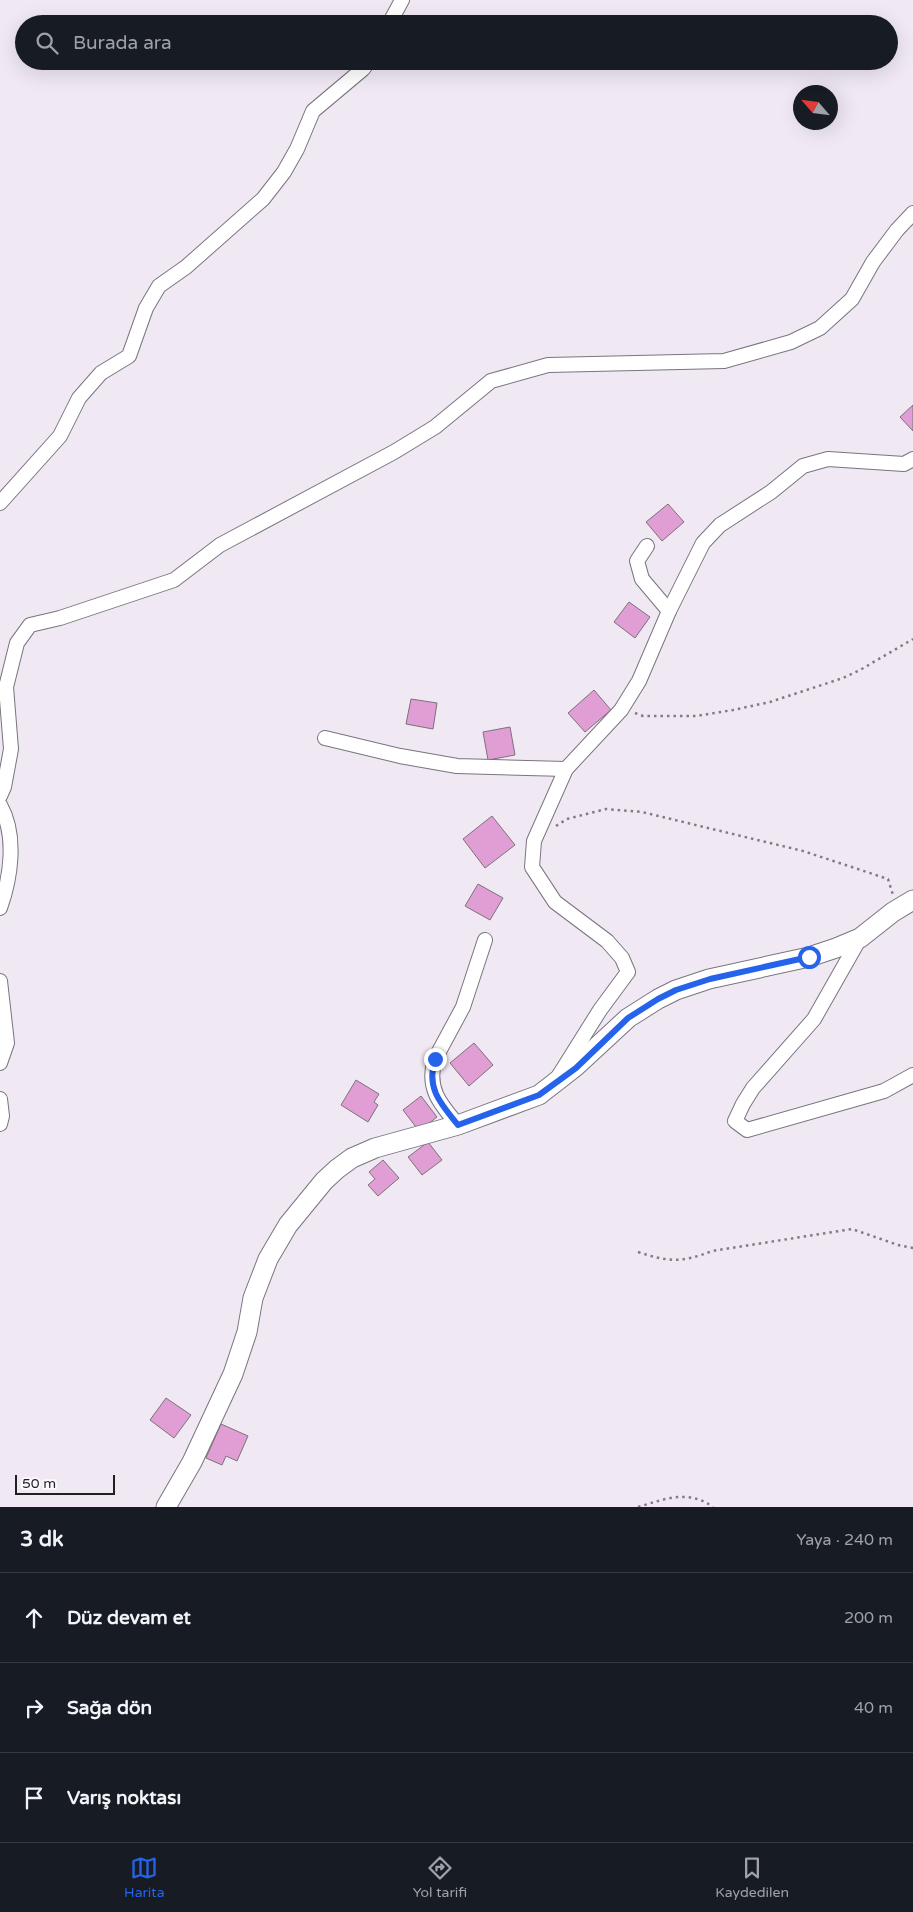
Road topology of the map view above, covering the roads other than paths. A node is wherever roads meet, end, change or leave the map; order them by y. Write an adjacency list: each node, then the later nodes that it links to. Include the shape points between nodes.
1 (402, 0): 2 (street)
2 (394, 15)
3 (362, 70): 6 (street, via 313,111 284,172 263,198 186,267 159,286 146,308 129,356 102,373 79,398 60,436)
4 (913, 213): 11 (street, via 873,262 852,300 820,328 791,342 724,361 548,365 491,381 434,427 394,452 220,545 174,580 30,626 17,643 6,687 11,749)
5 (913, 459): 8 (street, via 904,464 828,459 803,466 771,492 720,525 703,543)
6 (0, 503)
7 (647, 546): 8 (street, via 637,561 642,579)
8 (669, 611): 10 (street, via 638,681 621,710)
9 (325, 738): 10 (street, via 457,766)
10 (566, 769): 20 (street, via 534,841 532,868 555,902 607,940 622,958 628,972)
11 (0, 796)
12 (0, 805): 14 (street, via 7,817 10,862)
13 (913, 900): 15 (street)
14 (0, 908)
15 (860, 938): 19 (street, via 814,1019 753,1088 735,1121 747,1130 884,1091); 20 (street, via 809,957 676,990 628,1018 576,1068)
16 (485, 940): 23 (street, via 463,1007 432,1067 436,1094)
17 (0, 982): 18 (street, via 7,1043)
18 (0, 1063)
19 (913, 1075)
20 (555, 1082): 23 (street, via 539,1095)
21 (0, 1099): 22 (street)
22 (0, 1124)
23 (458, 1125): 24 (street, via 375,1148 352,1158 324,1182 288,1225 268,1259 253,1298 242,1352 220,1404)
24 (166, 1507)

